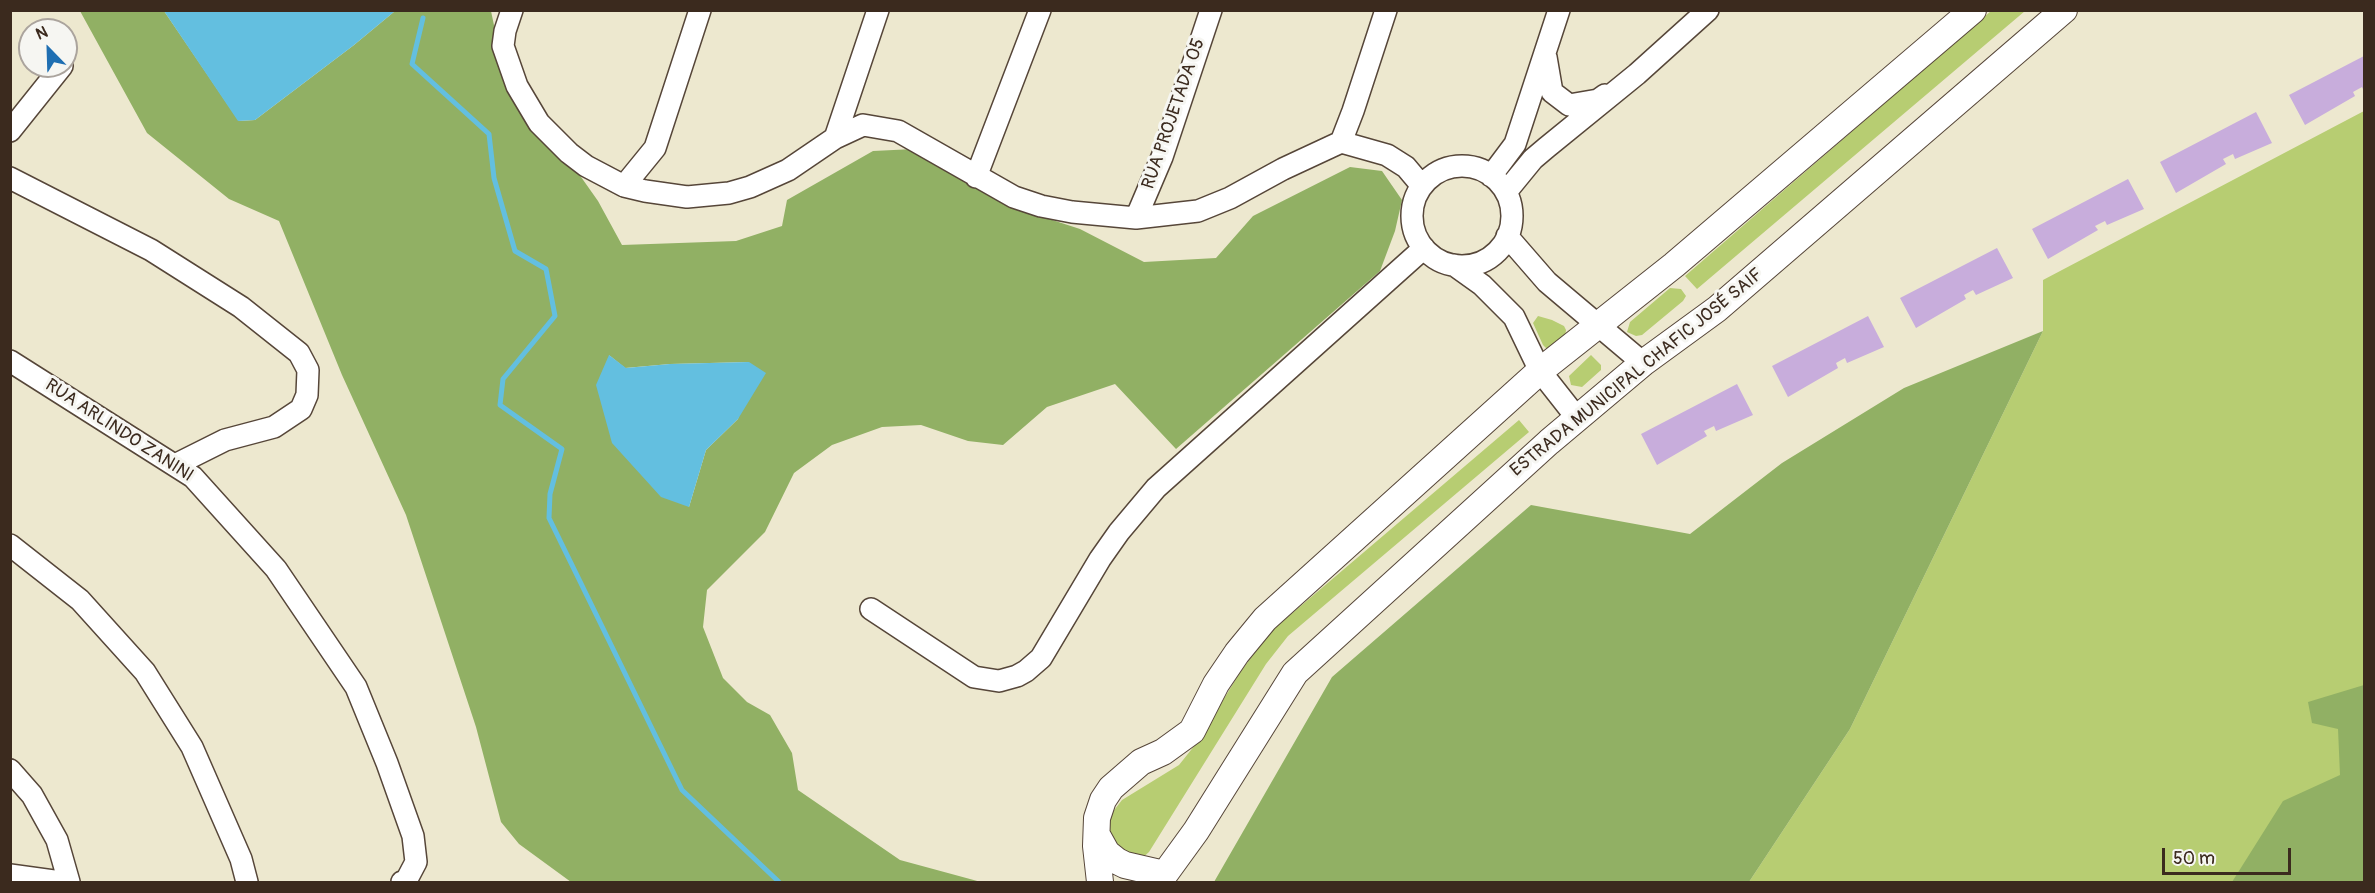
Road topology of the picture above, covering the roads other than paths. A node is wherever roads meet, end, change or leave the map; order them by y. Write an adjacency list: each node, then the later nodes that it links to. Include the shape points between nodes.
1 (512, 10): 20 (street, via 503,46 527,105 569,153)
2 (700, 10): 20 (street, via 655,148)
3 (878, 10): 15 (street)
4 (1040, 10): 18 (street)
5 (1211, 10): 23 (street, RUA PROJETADA 05, via 1162,157)
6 (1386, 10): 16 (street)
7 (1559, 10): 11 (street)
8 (1708, 10): 12 (street)
9 (1973, 10): 27 (street, via 1674,265)
10 (2064, 10): 29 (street, ESTRADA MUNICIPAL CHAFIC JOSÉ SAIF, via 1717,309)
11 (1545, 54): 12 (street, via 1552,92 1569,105 1598,100); 17 (street, via 1515,144)
12 (1637, 74): 22 (street, via 1533,159)
13 (53, 78): 14 (street)
14 (10, 131)
15 (835, 138): 18 (street, via 863,126 898,130); 20 (street, via 770,179 729,193 687,197)
16 (1341, 142): 21 (street, via 1386,155 1406,167); 23 (street, via 1198,211)
17 (1491, 176): 21 (street, via 1471,167 1449,168); 22 (street)
18 (976, 177): 23 (street, via 1041,206)
19 (10, 178): 32 (street, via 152,250 241,307 299,353 308,370 307,395 301,409 274,427 225,440)
20 (624, 186)
21 (1422, 186): 25 (street, via 1414,201 1412,218 1415,234)
22 (1506, 192): 24 (street, via 1512,214)
23 (1136, 218)
24 (1508, 236): 26 (street, via 1491,256); 27 (street, via 1547,282)
25 (1424, 248): 26 (street, via 1437,259); 34 (street, via 1155,488 1100,559 1047,650 1026,671 999,681 974,676)
26 (1455, 265): 30 (street, via 1514,317)
27 (1598, 324): 29 (street); 30 (street)
28 (10, 361): 32 (street, RUA ARLINDO ZANINI)
29 (1643, 363): 31 (street, ESTRADA MUNICIPAL CHAFIC JOSÉ SAIF)
30 (1540, 371): 31 (street); 36 (street, via 1265,619 1236,653 1192,731 1141,762 1112,788 1097,818)
31 (1577, 418): 38 (street, ESTRADA MUNICIPAL CHAFIC JOSÉ SAIF, via 1295,673 1196,831)
32 (176, 465): 42 (street, RUA ARLINDO ZANINI, via 193,477 276,568 356,687 413,836 416,862)
33 (10, 545): 41 (street, via 80,600 145,672 192,747 241,859)
34 (871, 609)
35 (10, 770): 40 (street, via 32,795 57,840)
36 (1097, 835): 38 (street, via 1107,854 1117,861); 43 (street)
37 (10, 875): 39 (street)
38 (1161, 878)
39 (61, 882)
40 (69, 882)
41 (247, 882)
42 (404, 882)
43 (1100, 882)

